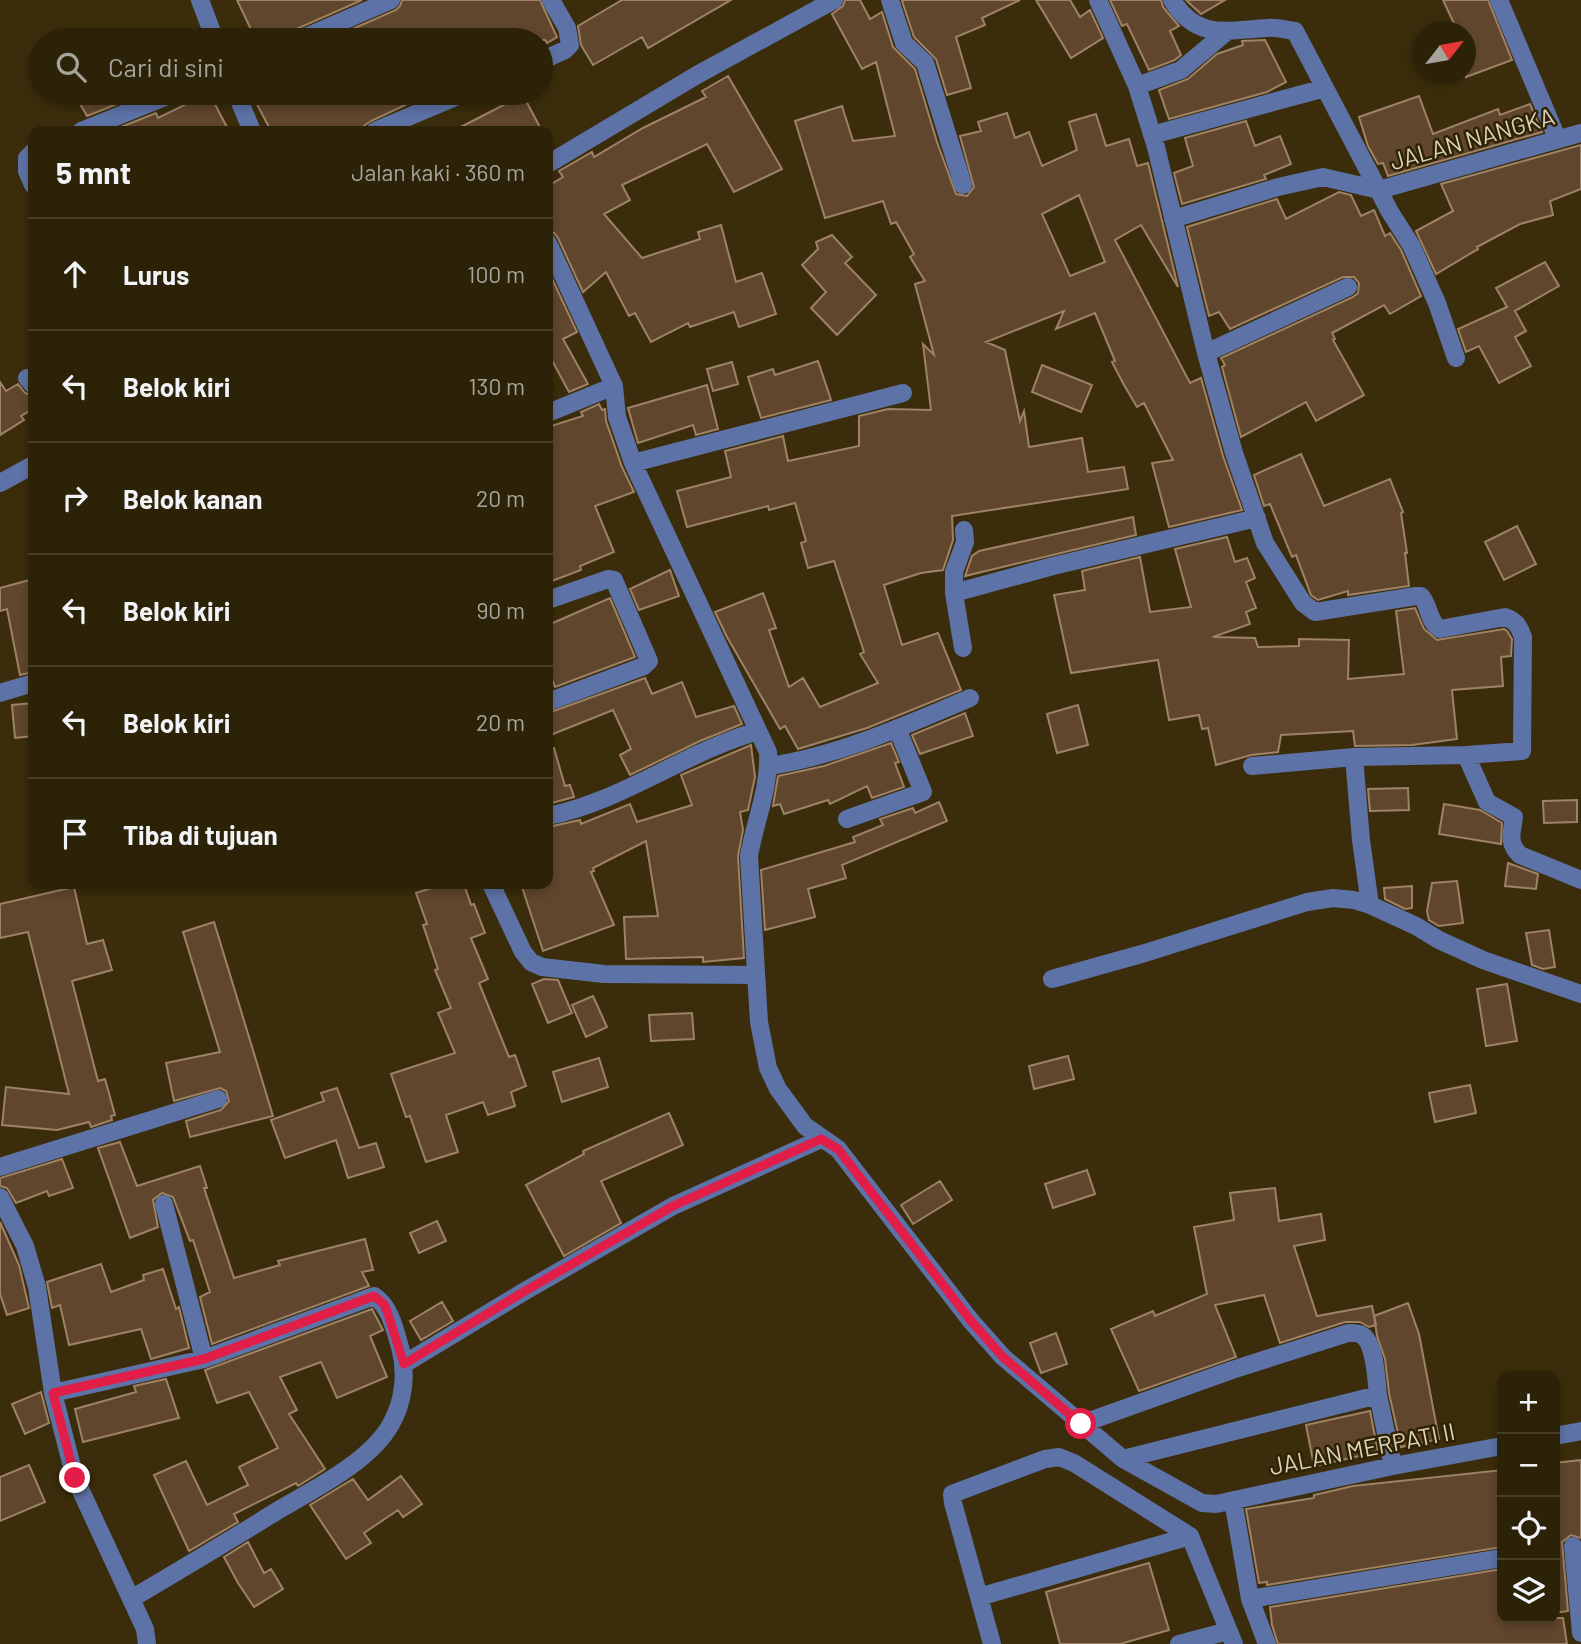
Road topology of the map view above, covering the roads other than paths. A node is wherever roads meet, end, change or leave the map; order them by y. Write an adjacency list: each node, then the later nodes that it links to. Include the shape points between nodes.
1 (200, 0): 9 (street)
2 (391, 0): 10 (street)
3 (551, 0): 12 (street, via 570,45)
4 (834, 0): 24 (street)
5 (890, 0): 25 (street, via 904,43 925,63)
6 (1098, 0): 13 (street)
7 (1172, 0): 11 (street, via 1197,26)
8 (1499, 0): 23 (street)
9 (210, 28)
10 (327, 28)
11 (1225, 33): 13 (street, via 1181,70); 14 (street, via 1270,27 1296,31)
12 (553, 56)
13 (1137, 86): 22 (street)
14 (1325, 88): 22 (street); 26 (street)
15 (145, 105): 18 (street)
16 (241, 105): 19 (street)
17 (437, 105): 20 (street)
18 (93, 126)
19 (250, 126)
20 (387, 126)
21 (1581, 132): 23 (street, JALAN NANGKA)
22 (1152, 135): 27 (street)
23 (1557, 138): 26 (street, JALAN NANGKA)
24 (553, 161)
25 (963, 185)
26 (1378, 190): 27 (street, JALAN NANGKA, via 1324,177); 31 (street, via 1428,279)
27 (1173, 219): 30 (street)
28 (553, 254): 32 (street)
29 (1348, 287): 30 (street)
30 (1206, 353): 38 (street)
31 (1455, 358)
32 (614, 386): 34 (street); 35 (street, via 617,417)
33 (903, 393): 35 (street)
34 (553, 411)
35 (633, 463): 48 (street)
36 (28, 468): 37 (street)
37 (0, 483)
38 (1257, 518): 40 (street); 49 (street, via 1265,543 1303,603 1315,612 1421,596 1440,629 1505,617 1513,620 1523,637 1522,751)
39 (964, 530): 40 (street)
40 (954, 593): 42 (street)
41 (553, 598): 46 (street, via 614,580 649,661)
42 (963, 648)
43 (28, 685): 44 (street)
44 (0, 693)
45 (970, 698): 47 (street)
46 (553, 700)
47 (897, 728): 51 (street); 54 (street, via 923,792)
48 (758, 731): 51 (street); 53 (street, via 707,750 613,796)
49 (1466, 755): 50 (street); 55 (street, via 1487,802 1514,817 1510,840 1514,850)
50 (1354, 757): 52 (street); 57 (street)
51 (769, 766): 58 (street, JALAN MERPATI II, via 750,856)
52 (1252, 766)
53 (553, 815)
54 (847, 819)
55 (1581, 880)
56 (493, 889): 58 (street, via 523,953 542,967 604,974)
57 (1370, 905): 59 (street, via 1333,898 1307,902); 60 (street, via 1483,960)
58 (756, 975): 62 (street, JALAN MERPATI II, via 768,1068 778,1090)
59 (1052, 979)
60 (1581, 994)
61 (218, 1099): 63 (street)
62 (821, 1139): 67 (street, via 673,1206); 70 (street, JALAN MERPATI II, via 838,1149 1003,1357)
63 (0, 1167)
64 (0, 1197): 68 (street, via 25,1246 37,1287)
65 (164, 1204): 66 (street)
66 (204, 1359): 67 (street, via 374,1296 384,1304); 68 (street)
67 (404, 1364): 81 (street, via 402,1399 390,1426 371,1450 227,1544)
68 (53, 1393): 81 (street, via 75,1478)
69 (1378, 1395): 70 (street, via 1372,1350 1360,1334 1348,1333); 74 (street); 75 (street)
70 (1081, 1424): 74 (street, JALAN MERPATI II)
71 (1581, 1431): 72 (street)
72 (1560, 1435)
73 (1497, 1447): 75 (street, JALAN MERPATI II)
74 (1123, 1459): 76 (street, JALAN MERPATI II, via 1202,1503)
75 (1393, 1466): 76 (street, JALAN MERPATI II)
76 (1233, 1500): 82 (street)
77 (1190, 1536): 80 (street); 80 (street, via 1083,1467 1059,1457 1045,1459 952,1494); 84 (street)
78 (1577, 1545): 83 (street)
79 (1497, 1559): 82 (street)
80 (979, 1597): 86 (street)
81 (131, 1599): 85 (street)
82 (1250, 1599): 88 (street)
83 (1581, 1633)
84 (1231, 1638): 87 (street)
85 (147, 1644)
86 (992, 1644)
87 (1179, 1644)
88 (1267, 1644)

